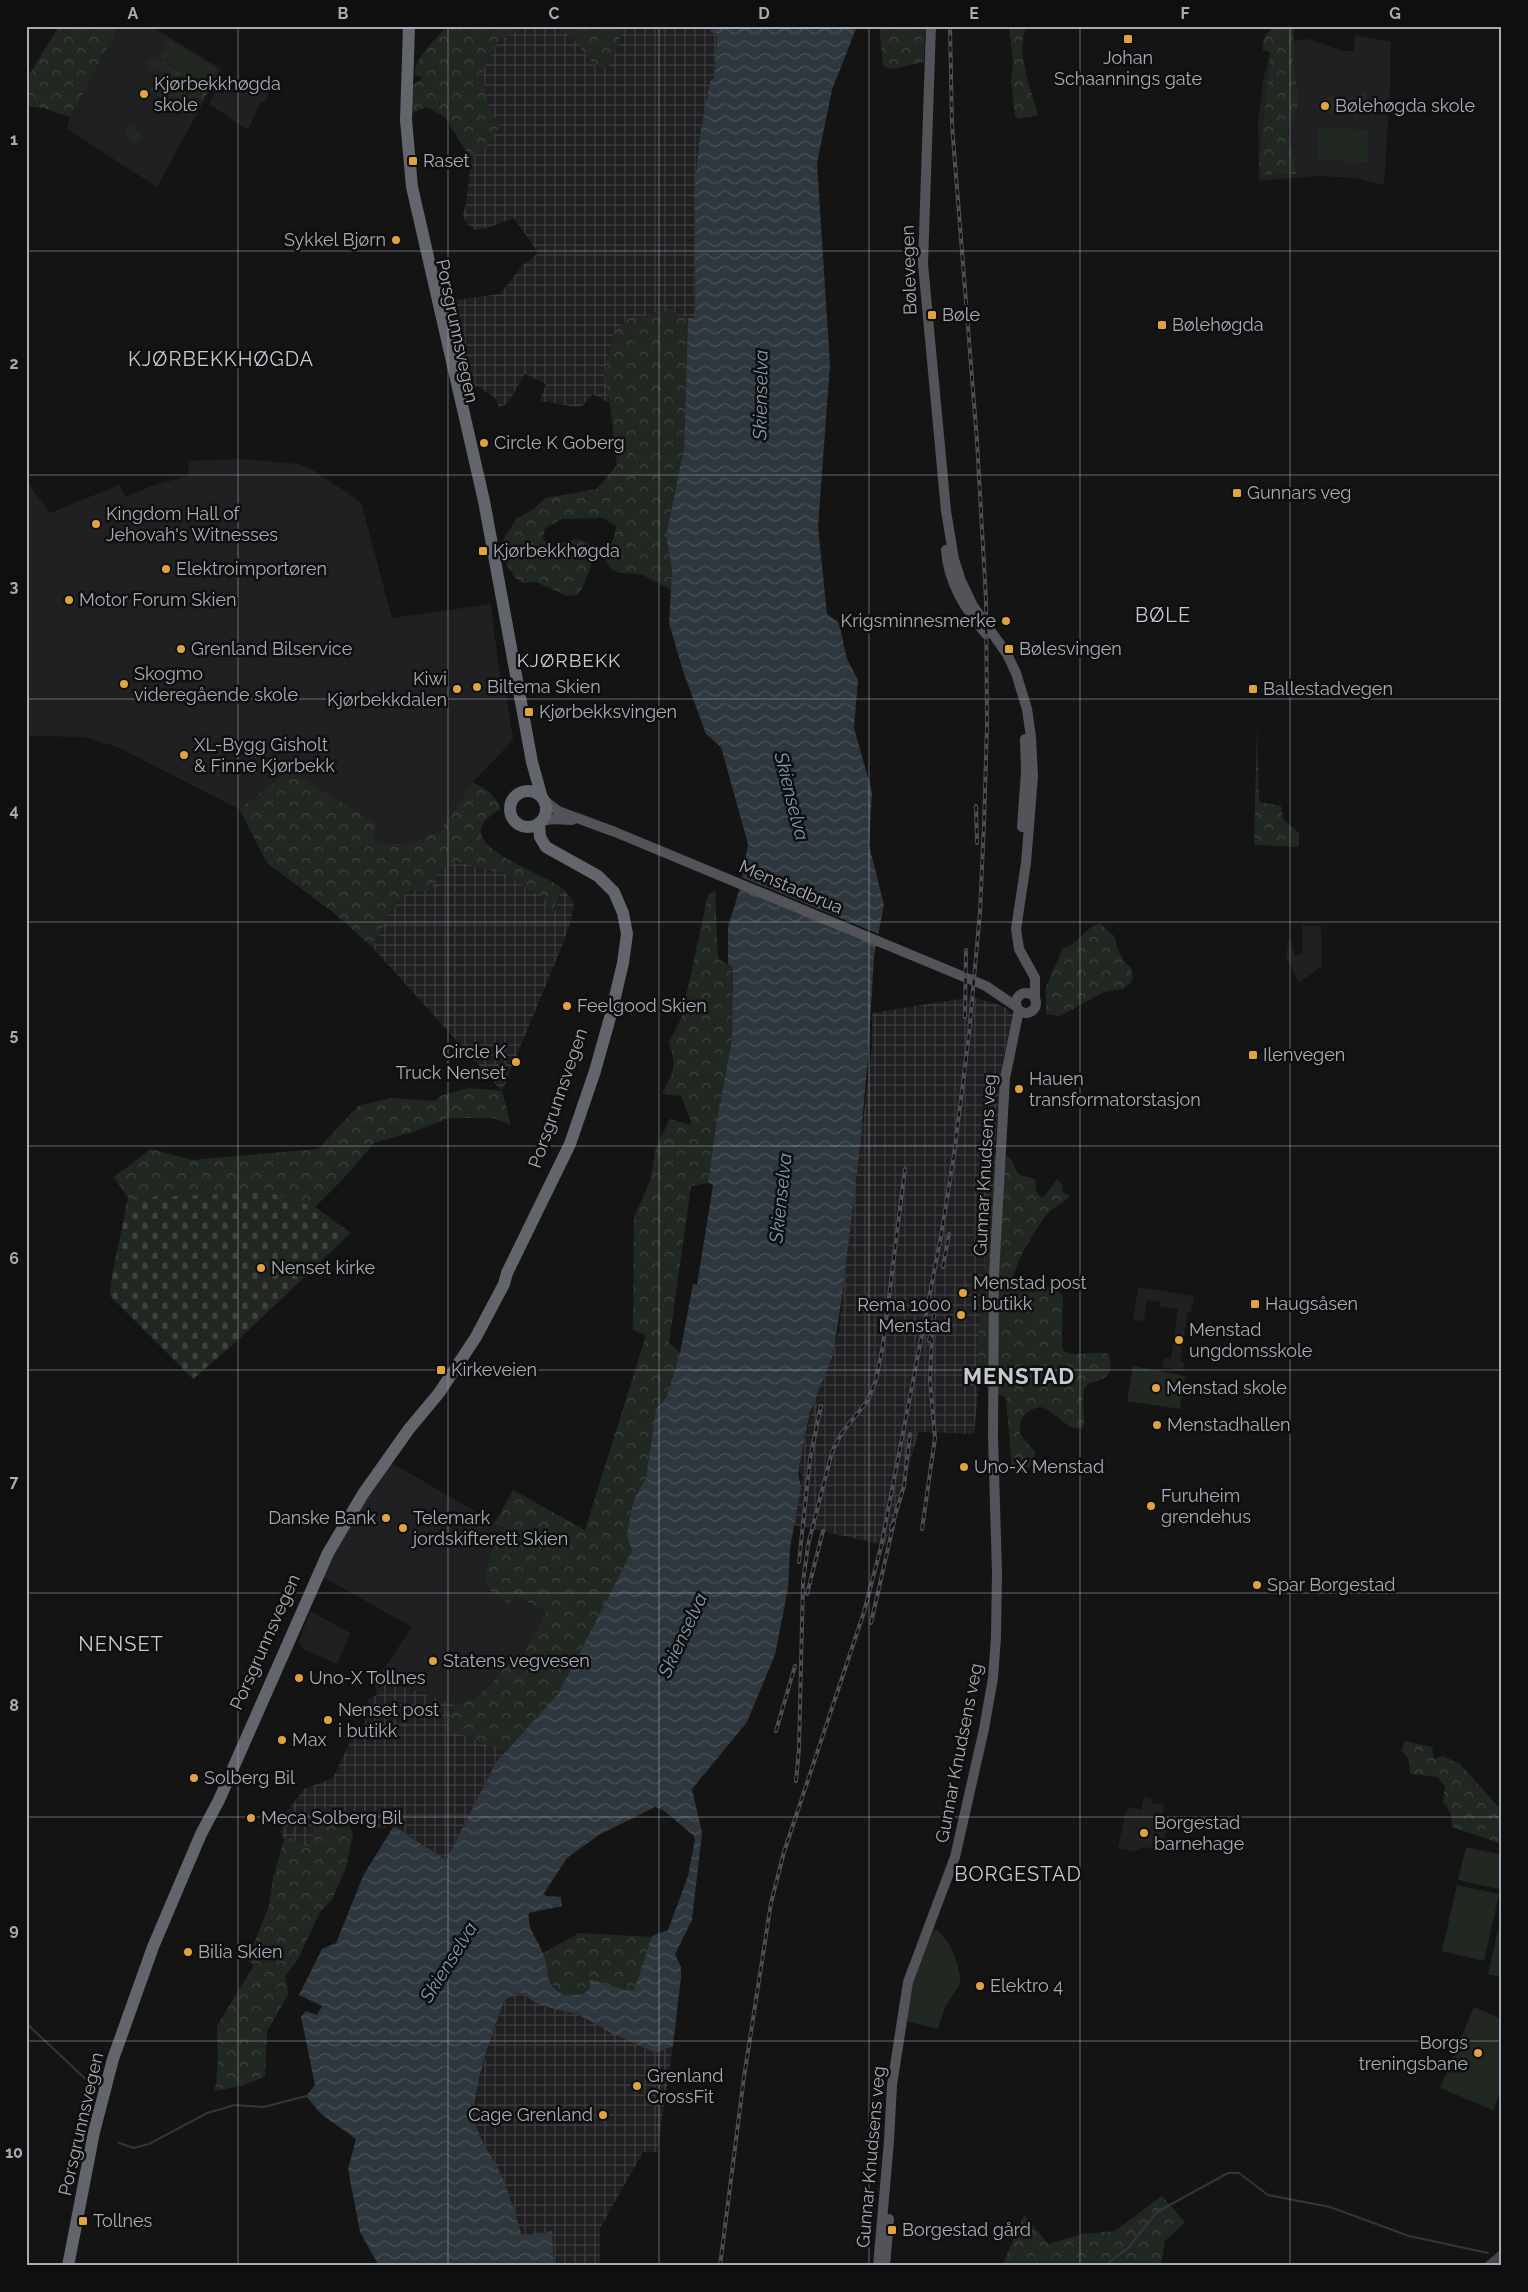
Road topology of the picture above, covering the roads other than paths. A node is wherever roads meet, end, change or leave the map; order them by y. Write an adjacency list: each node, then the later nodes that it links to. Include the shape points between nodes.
1 (408, 26): 3 (highway, Porsgrunnsvegen, via 399,93 404,170 497,597 509,639)
2 (931, 26): 10 (main road, Bølevegen, via 923,264 946,511 954,559 965,592 1010,665 1021,705 1025,749 1017,943)
3 (532, 762): 4 (highway, Porsgrunnsvegen); 5 (highway, Porsgrunnsvegen)
4 (524, 792): 5 (highway, via 536,792); 8 (highway, via 514,798 510,812 514,820)
5 (544, 799): 6 (main road, Menstadbrua, via 558,811); 7 (highway, via 546,809)
6 (583, 821): 7 (main road, Menstadbrua, via 551,819); 11 (main road, Menstadbrua)
7 (541, 822): 8 (highway); 9 (highway, Porsgrunnsvegen, via 540,837 546,848)
8 (526, 827): 9 (highway, Porsgrunnsvegen, via 538,848)
9 (576, 865): 19 (highway, Porsgrunnsvegen, via 598,876 609,886 621,905 627,934 623,963 595,1071 570,1144 487,1317 439,1393 363,1494 328,1553 201,1834 153,1947 102,2096)
10 (1030, 968): 12 (main road); 13 (main road, via 1035,978)
11 (986, 986): 12 (main road, Menstadbrua); 14 (main road, Menstadbrua)
12 (1021, 995): 13 (main road, via 1030,994); 14 (main road)
13 (1035, 999): 15 (main road, via 1036,1006)
14 (1018, 1009): 15 (main road); 16 (main road, Gunnar Knudsens veg)
15 (1031, 1012): 16 (main road, Gunnar Knudsens veg)
16 (1011, 1046): 17 (main road, Gunnar Knudsens veg, via 1005,1078 994,1275 989,1512 990,1547 996,1581 996,1637 990,1695 949,1886 908,1982)
17 (898, 2052): 20 (main road, Gunnar Knudsens veg, via 892,2085); 21 (main road, Gunnar Knudsens veg, via 896,2130)
18 (1502, 2255): 22 (main road)
19 (68, 2266)
20 (878, 2266)
21 (885, 2266)
22 (1489, 2266)

